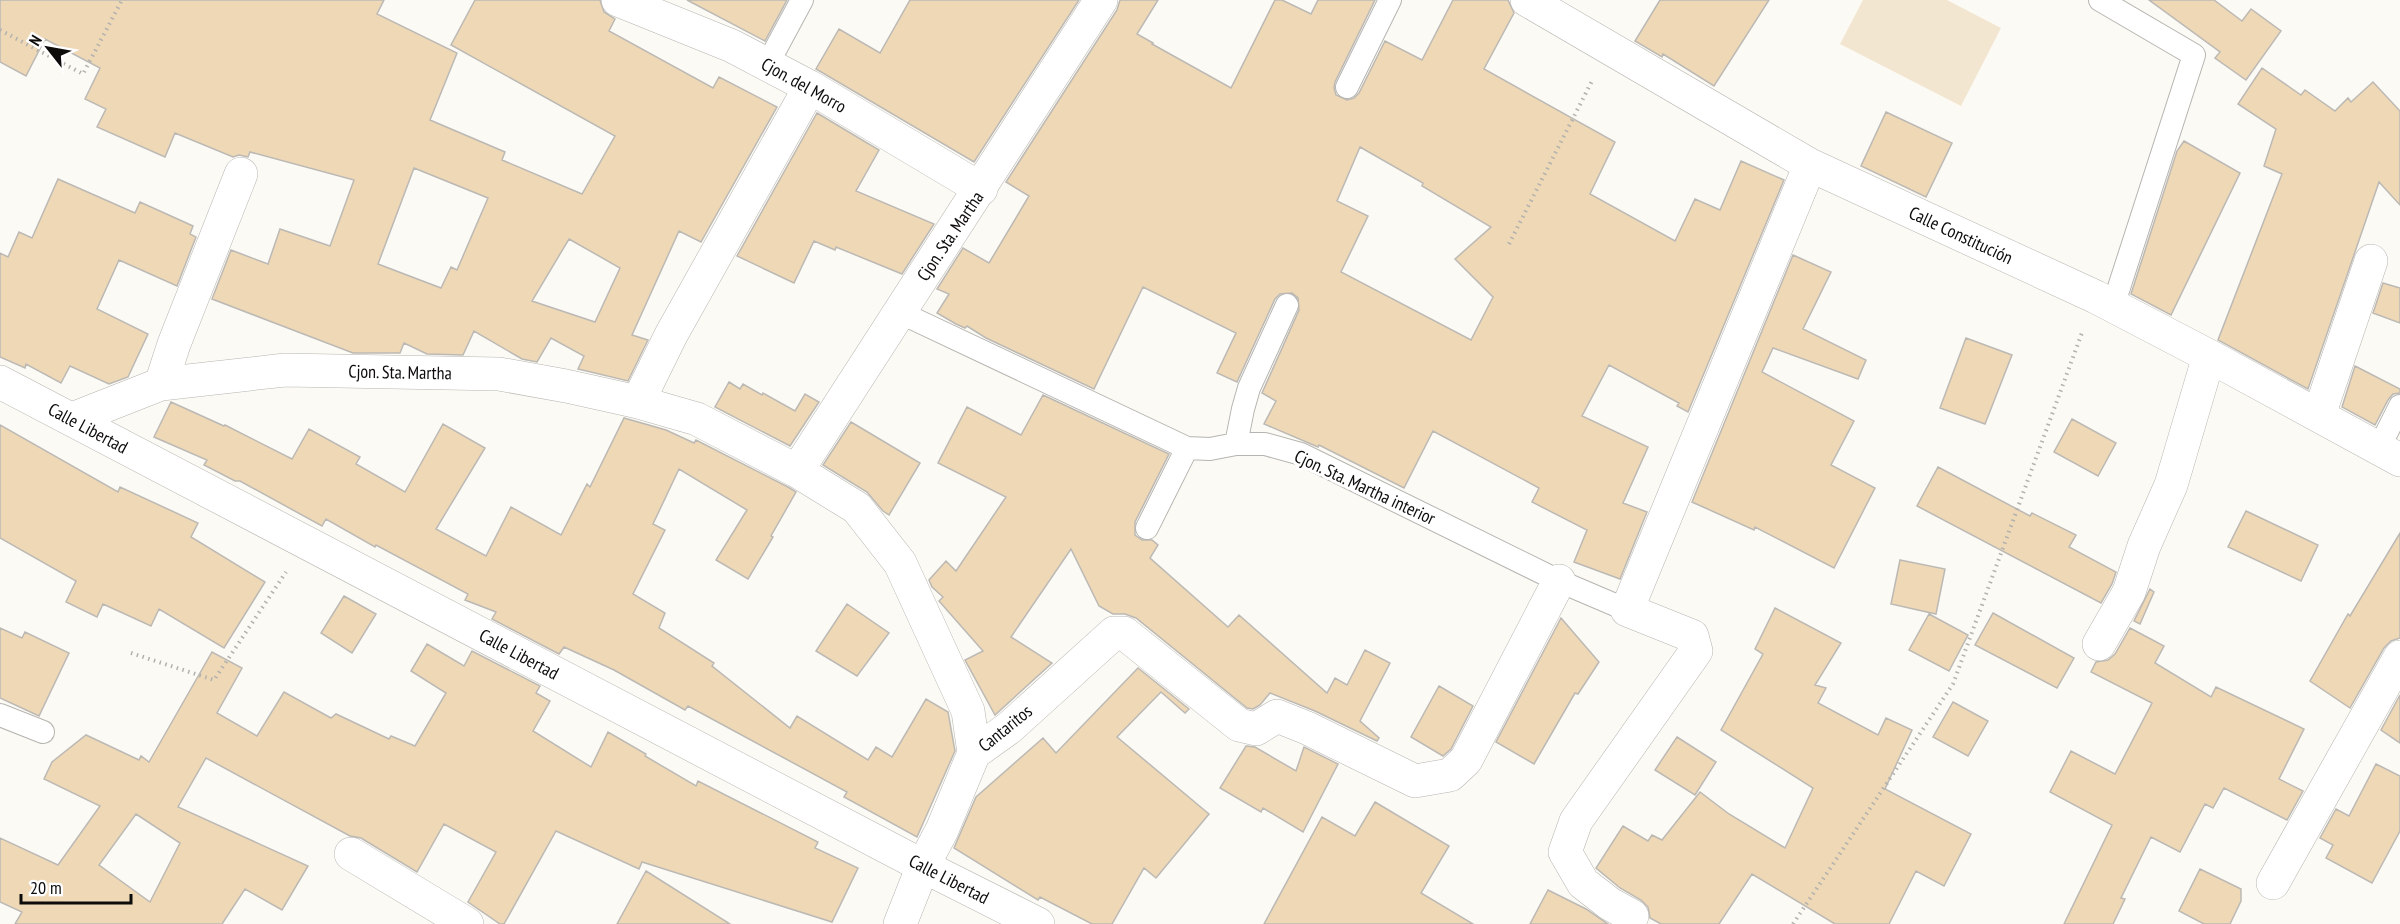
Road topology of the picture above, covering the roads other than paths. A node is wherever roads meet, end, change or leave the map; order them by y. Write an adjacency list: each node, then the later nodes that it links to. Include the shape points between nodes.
1 (618, 0): 7 (street, Cjon. del Morro)
2 (802, 0): 7 (lane)
3 (1101, 0): 12 (street, Cjon. Sta. Martha)
4 (1390, 0): 9 (lane)
5 (1527, 0): 10 (street, Calle Constitución)
6 (2100, 0): 14 (lane, via 2194,55)
7 (767, 64): 8 (street, Cjon. del Morro)
8 (810, 87): 12 (street, Cjon. del Morro); 20 (street, via 671,335)
9 (1347, 87)
10 (1810, 165): 14 (street, Calle Constitución); 30 (street)
11 (241, 174): 19 (street)
12 (981, 189): 16 (street, Cjon. Sta. Martha)
13 (2371, 261): 22 (street)
14 (2104, 302): 17 (street, Calle Constitución)
15 (1287, 305): 24 (lane, via 1249,388)
16 (899, 312): 25 (lane, Cjon. Sta. Martha interior); 27 (street, Cjon. Sta. Martha)
17 (2209, 356): 22 (street, Calle Constitución); 31 (street, via 2171,485 2129,592)
18 (0, 382): 23 (street, Calle Libertad)
19 (161, 384): 20 (street, Cjon. Sta. Martha, via 285,370 500,374); 23 (street, Cjon. Sta. Martha)
20 (638, 402): 27 (street, Cjon. Sta. Martha, via 697,419)
21 (2400, 406): 26 (lane)
22 (2319, 415): 26 (street, Calle Constitución)
23 (72, 419): 37 (street, Calle Libertad)
24 (1236, 444): 25 (lane, Cjon. Sta. Martha interior); 29 (lane, Cjon. Sta. Martha interior, via 1265,444 1301,454)
25 (1187, 448): 28 (lane)
26 (2390, 454)
27 (797, 471): 35 (street, Cjon. Sta. Martha, via 857,508 900,563 968,711)
28 (1147, 528)
29 (1559, 581): 30 (lane, Cjon. Sta. Martha interior); 35 (street, Cantaritos, via 1466,760 1450,775 1415,781 1277,716 1256,729 1239,725 1124,633 1113,633 1008,728)
30 (1627, 610): 39 (street, via 1692,636 1696,651 1576,821 1565,852 1583,883)
31 (2099, 644)
32 (2400, 657): 38 (street)
33 (0, 715): 34 (lane)
34 (43, 732)
35 (974, 753): 37 (street, Cantaritos)
36 (351, 854): 40 (street)
37 (923, 866): 41 (street, Cantaritos); 42 (street, Calle Libertad)
38 (2273, 883)
39 (1632, 916)
40 (467, 924)
41 (900, 924)
42 (1038, 924)

